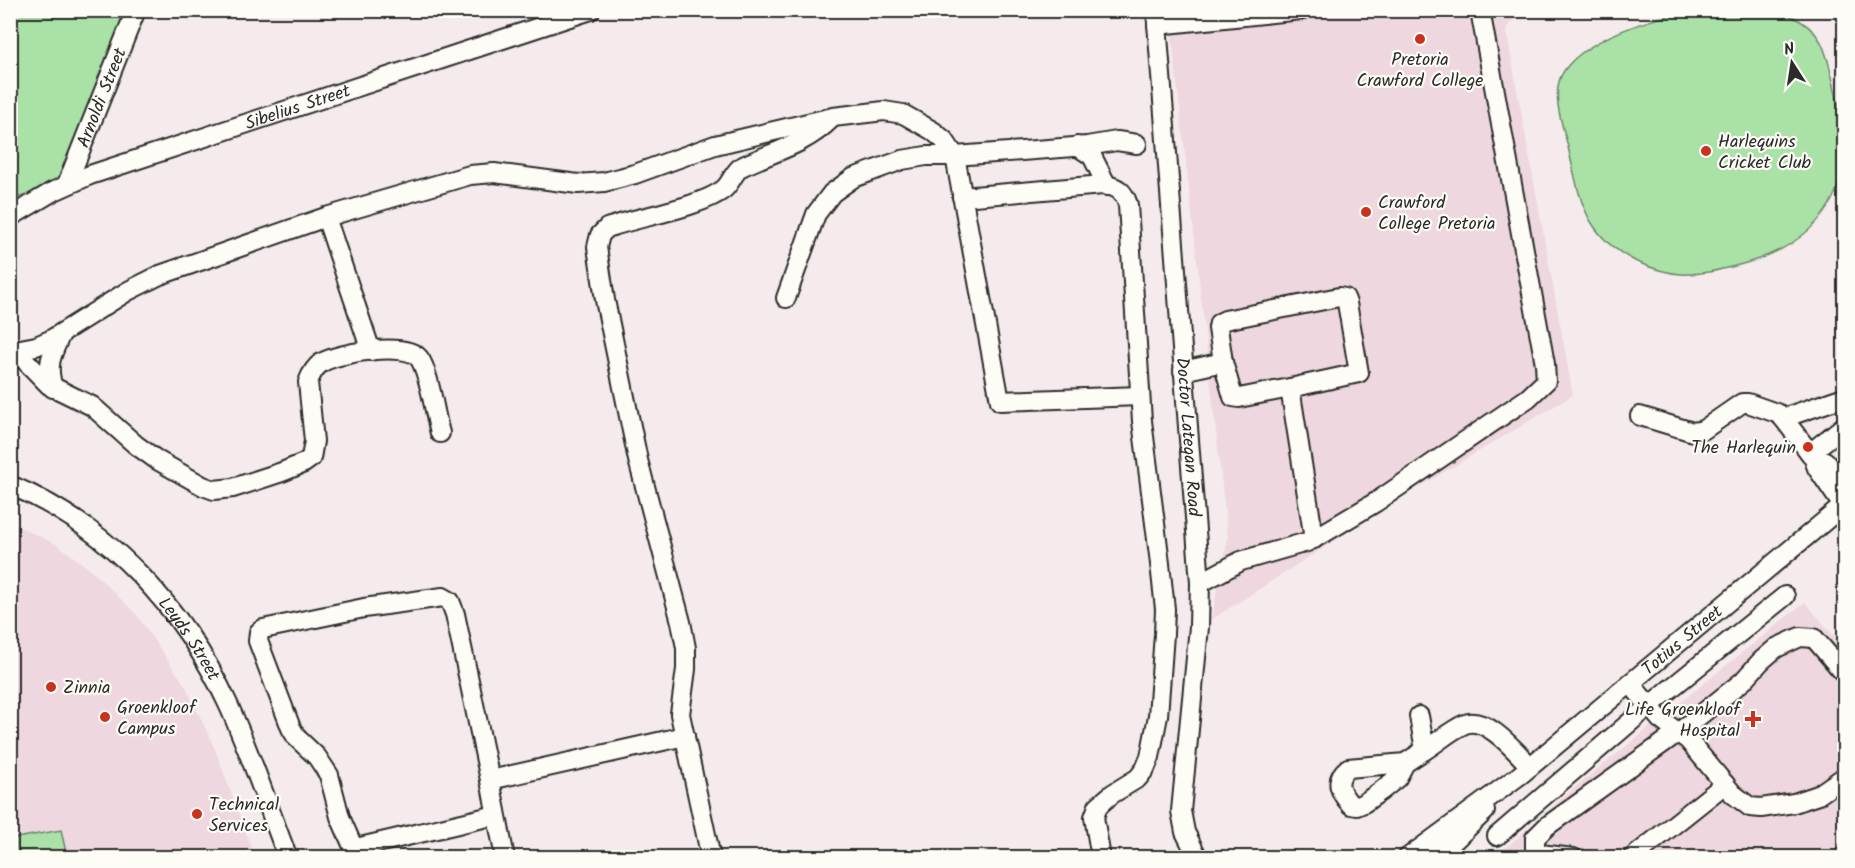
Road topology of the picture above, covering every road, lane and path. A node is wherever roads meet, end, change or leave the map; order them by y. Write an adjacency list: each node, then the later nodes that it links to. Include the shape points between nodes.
1 (136, 10): 11 (street, Arnoldi Street)
2 (591, 10): 11 (street, Sibelius Street)
3 (1302, 10): 5 (street)
4 (1480, 10): 34 (street, via 1545,381 1528,398 1376,502)
5 (1200, 15): 6 (street)
6 (1156, 18): 8 (street, Doctor Lategan Road)
7 (833, 117): 10 (street, via 884,111 903,114 933,130); 15 (street, via 715,146 616,180 584,184 494,173 470,175); 42 (street, via 798,143 741,167 724,189 708,198 607,228 597,242 638,460 684,637 686,676 680,705)
8 (1166, 141): 9 (street, via 1110,152); 21 (street, Doctor Lategan Road)
9 (1082, 146): 10 (street); 12 (street, via 1092,156)
10 (955, 156): 13 (street); 16 (street, via 902,160 840,185 816,214)
11 (67, 184): 14 (street, Sibelius Street)
12 (1107, 186): 13 (street); 24 (street, via 1119,189 1128,206)
13 (962, 197): 24 (street, via 1000,401)
14 (10, 217)
15 (326, 217): 17 (street, via 160,274); 19 (street)
16 (786, 298)
17 (61, 334): 18 (street, via 36,346); 22 (street, via 49,366)
18 (13, 348): 22 (street)
19 (371, 351): 22 (street, via 324,362 312,373 308,382 314,441 311,458 282,472 220,490 203,486 157,460 97,409); 29 (street, via 401,349 418,356)
20 (1223, 362): 21 (street); 23 (street, via 1233,397); 23 (street, via 1219,323 1345,298 1359,373)
21 (1183, 371): 35 (street, Doctor Lategan Road)
22 (53, 388)
23 (1290, 388): 34 (street)
24 (1140, 396): 57 (street, via 1165,609 1158,716 1145,769 1133,783 1098,806 1095,817)
25 (1845, 397): 27 (street)
26 (1640, 416): 27 (street, via 1693,432 1703,430 1742,403)
27 (1783, 418): 30 (street)
28 (1845, 426): 30 (street)
29 (440, 433)
30 (1812, 455): 31 (street, via 1826,461); 33 (street)
31 (1845, 483)
32 (10, 485): 50 (street, Leyds Street, via 62,512 103,540 172,611 200,651 228,705)
33 (1844, 505): 38 (street, Totius Street)
34 (1314, 539): 35 (street, via 1241,561)
35 (1200, 583): 58 (street, Doctor Lategan Road, via 1181,811 1185,832)
36 (1785, 596): 39 (street)
37 (1845, 673): 41 (street, via 1814,638 1800,637 1776,648)
38 (1635, 678): 39 (street); 45 (street, Totius Street)
39 (1654, 702): 41 (street); 51 (street)
40 (1419, 716): 43 (street)
41 (1683, 734): 48 (street); 61 (street, via 1535,838 1540,854)
42 (685, 736): 47 (street); 56 (street)
43 (1425, 750): 44 (street); 45 (street, via 1466,724 1477,723 1494,731)
44 (1405, 763)
45 (1525, 771): 59 (street, Totius Street); 60 (street, Totius Street)
46 (1845, 777): 48 (street, via 1818,795 1761,808 1750,807)
47 (490, 780): 49 (street); 52 (street, via 455,614 448,599 364,608 263,629 258,635 262,653 291,728 326,770 340,817)
48 (1725, 784): 62 (street)
49 (496, 815): 52 (street); 55 (street)
50 (279, 834): 53 (street); 54 (street, Leyds Street)
51 (1497, 836)
52 (357, 853)
53 (282, 858)
54 (288, 858)
55 (505, 858)
56 (711, 858)
57 (1101, 858)
58 (1198, 858)
59 (1407, 858)
60 (1436, 858)
61 (1573, 858)
62 (1632, 858)

